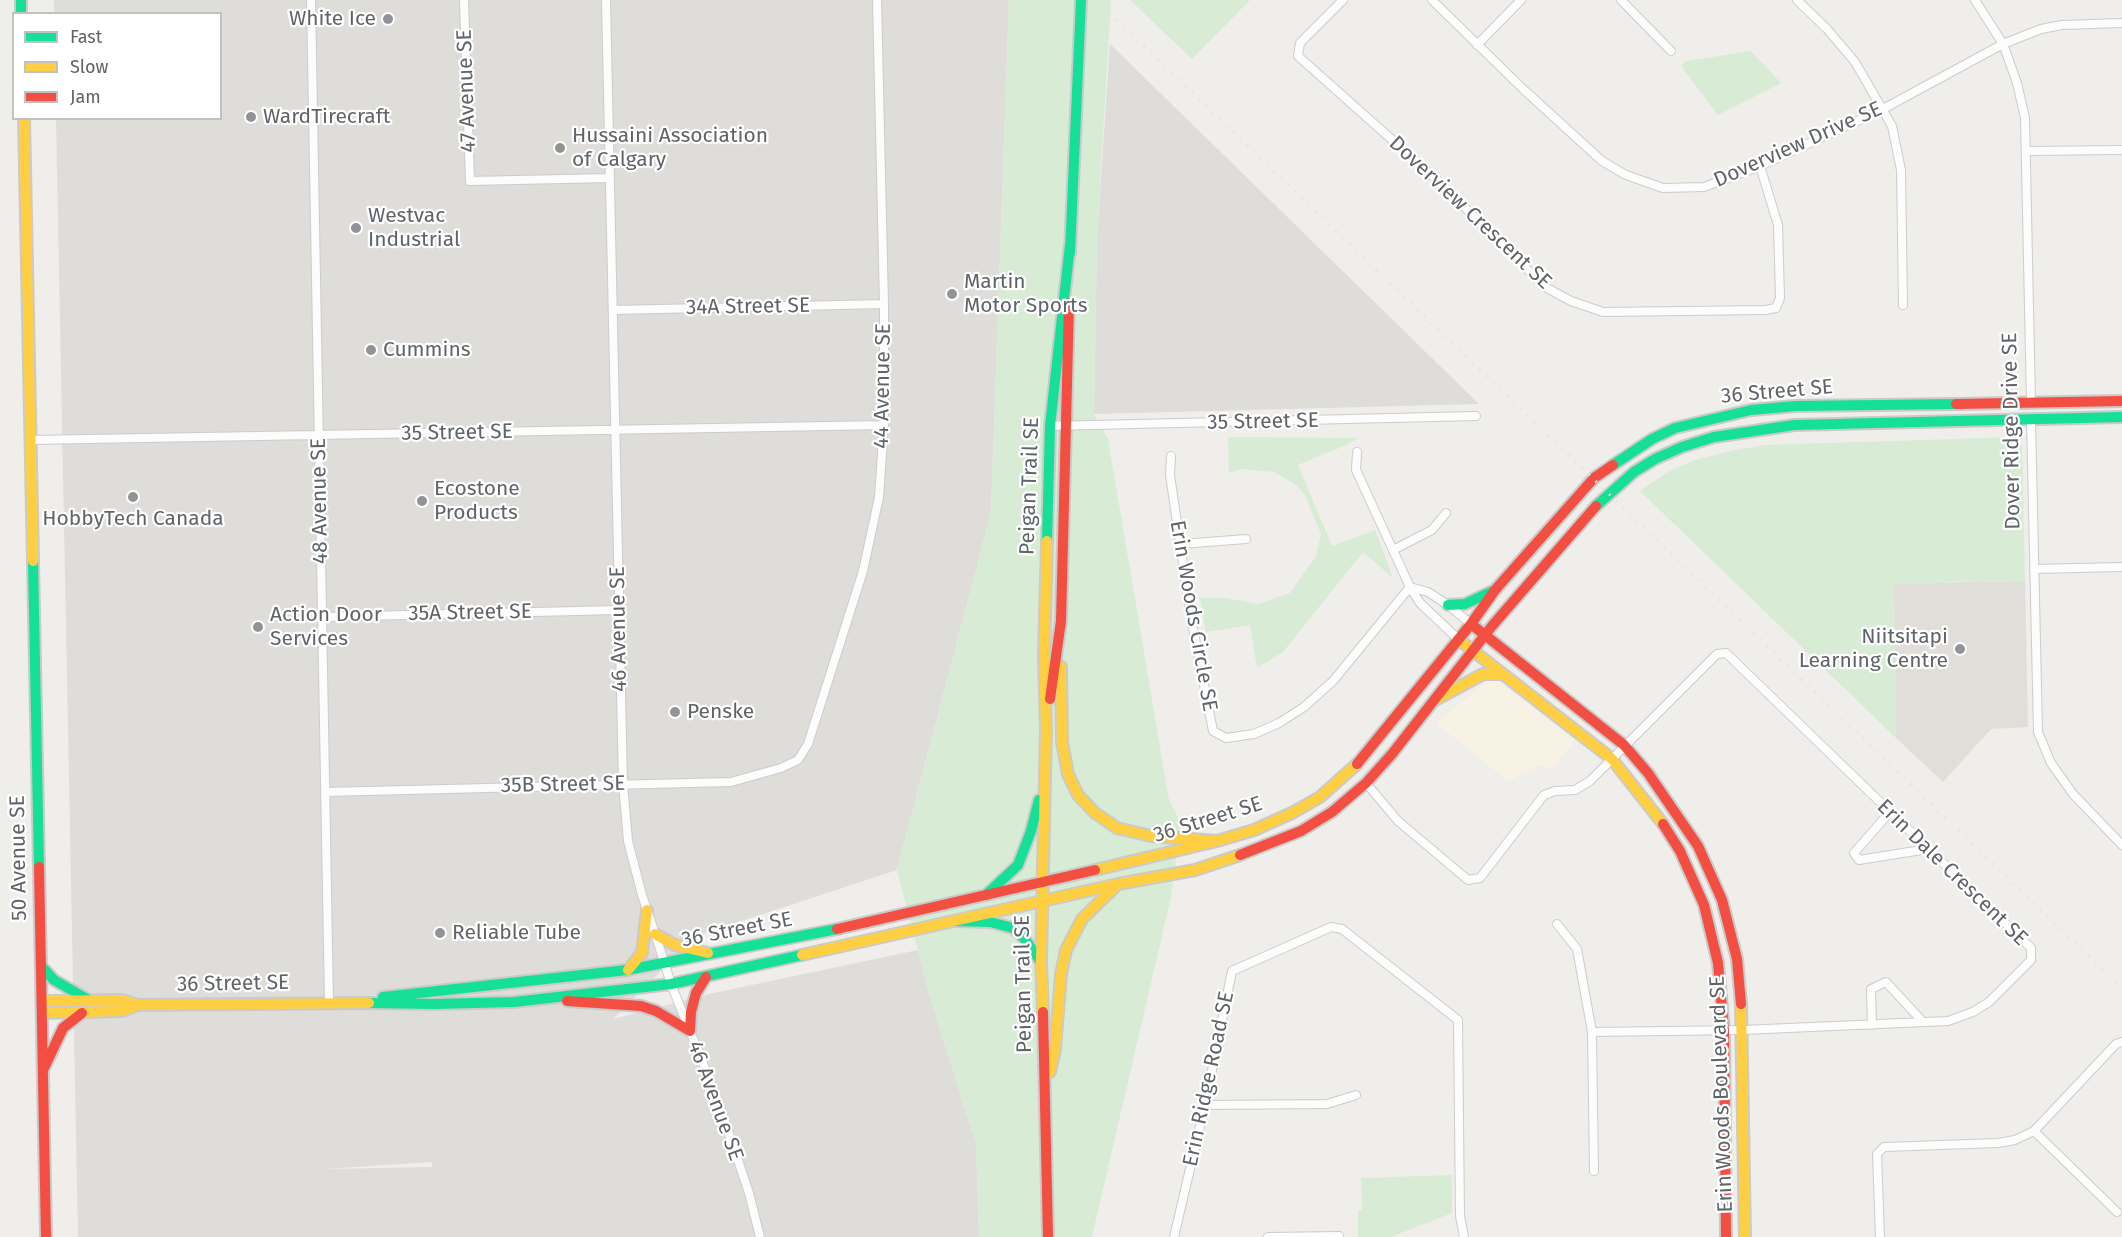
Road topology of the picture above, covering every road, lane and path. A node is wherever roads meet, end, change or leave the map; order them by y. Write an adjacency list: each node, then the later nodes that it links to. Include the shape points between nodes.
1 (311, 0): 35 (street, 48 Avenue SE)
2 (464, 0): 21 (street, 47 Avenue SE, via 470,181)
3 (606, 0): 21 (street, 46 Avenue SE)
4 (877, 0): 23 (street, 44 Avenue SE)
5 (1081, 0): 22 (main road, Peigan Trail SE)
6 (1343, 0): 20 (street, Doverview Crescent SE, via 1300,43 1298,56 1435,178 1545,286 1570,301 1603,312 1776,308 1780,298 1778,225)
7 (1432, 0): 14 (street, Doverview Drive SE)
8 (1521, 0): 14 (street)
9 (1621, 0): 15 (street)
10 (1797, 0): 16 (street, via 1855,62)
11 (1975, 0): 13 (street, Dover Ridge Drive SE)
12 (2122, 23): 13 (street, Doverview Drive SE, via 2062,25)
13 (2003, 44): 16 (street, Doverview Drive SE); 19 (street, Dover Ridge Drive SE, via 2025,118)
14 (1478, 45): 20 (street, Doverview Drive SE, via 1602,161 1626,175 1663,188 1704,187)
15 (1671, 51)
16 (1883, 109): 20 (street, Doverview Drive SE); 24 (street, via 1892,126 1901,170)
17 (24, 120): 36 (main road, 50 Avenue SE)
18 (2122, 150): 19 (street)
19 (2027, 151): 27 (street, Dover Ridge Drive SE)
20 (1760, 166)
21 (610, 178): 25 (street, 46 Avenue SE)
22 (1070, 245): 32 (main road, Peigan Trail SE); 33 (main road, Peigan Trail SE)
23 (884, 304): 25 (street, 34A Street SE); 31 (street, 44 Avenue SE)
24 (1903, 305)
25 (613, 310): 34 (street, 46 Avenue SE)
26 (2122, 401): 27 (main road, 36 Street SE)
27 (2031, 402): 30 (main road, Dover Ridge Drive SE); 46 (main road, 36 Street SE, via 1796,406 1751,410 1675,428 1594,478)
28 (1476, 416): 33 (street, 35 Street SE)
29 (2122, 417): 30 (main road, 36 Street SE)
30 (2031, 420): 44 (street, Dover Ridge Drive SE); 52 (main road, 36 Street SE, via 1794,425 1714,437 1682,447 1634,472 1609,493)
31 (884, 426): 34 (street, 35 Street SE); 60 (street, 44 Avenue SE, via 879,497 863,571 808,744)
32 (1050, 426): 33 (street, 35 Street SE); 57 (main road, Peigan Trail SE)
33 (1067, 426): 50 (main road, Peigan Trail SE)
34 (615, 431): 35 (street, 35 Street SE); 48 (street, 46 Avenue SE)
35 (319, 434): 36 (street, 35 Street SE); 49 (street, 48 Avenue SE)
36 (31, 440): 80 (main road, 50 Avenue SE)
37 (1357, 452): 42 (street, via 1356,470)
38 (1171, 456): 41 (street, Erin Woods Circle SE, via 1170,475)
39 (1446, 513): 42 (street, via 1432,530)
40 (1246, 539): 41 (street)
41 (1181, 544): 45 (street, Erin Woods Circle SE, via 1213,731 1226,738 1254,734 1304,707 1333,681)
42 (1393, 550): 45 (street)
43 (2122, 567): 44 (street)
44 (2034, 569): 67 (street, Dover Ridge Drive SE, via 2038,732 2051,762 2073,794)
45 (1410, 587): 47 (street, via 1428,592); 53 (street, via 1420,603)
46 (1495, 590): 47 (main road, via 1465,604); 51 (main road, 36 Street SE)
47 (1448, 605): 51 (street)
48 (619, 610): 49 (street, 35A Street SE); 63 (street, 46 Avenue SE)
49 (322, 617): 64 (street, 48 Avenue SE)
50 (1061, 621): 57 (main road, Peigan Trail SE); 66 (main road, via 1062,742 1068,774 1078,795 1117,828 1151,836)
51 (1471, 624): 52 (main road, Erin Woods Boulevard SE); 53 (main road, 36 Street SE)
52 (1485, 635): 54 (main road, 36 Street SE); 58 (main road, Erin Woods Boulevard SE)
53 (1458, 639): 54 (main road, Erin Woods Boulevard SE); 66 (main road, 36 Street SE, via 1353,769 1292,813)
54 (1471, 651): 55 (main road, Erin Woods Boulevard SE); 56 (main road, 36 Street SE)
55 (1500, 674): 56 (main road, via 1483,674); 59 (main road, Erin Woods Boulevard SE)
56 (1432, 701): 62 (main road, 36 Street SE)
57 (1046, 730): 61 (main road, Peigan Trail SE)
58 (1624, 745): 59 (street, Erin Dale Crescent SE); 65 (street, Erin Dale Crescent SE, via 1717,654 1726,653); 93 (main road, Erin Woods Boulevard SE, via 1698,846 1722,900 1737,959)
59 (1612, 759): 62 (street, Erin Dale Crescent SE, via 1575,790 1544,795 1480,878 1468,880 1398,821); 95 (main road, Erin Woods Boulevard SE, via 1675,842 1704,905 1718,963)
60 (798, 760): 63 (street, 35B Street SE, via 731,782)
61 (1044, 776): 69 (main road, Peigan Trail SE); 71 (main road, via 1018,865)
62 (1366, 783): 70 (main road, 36 Street SE, via 1332,812 1262,848 1195,870)
63 (623, 784): 64 (street, 35B Street SE); 73 (street, 46 Avenue SE, via 628,841)
64 (325, 792): 87 (street, 48 Avenue SE)
65 (1889, 813): 68 (street, Erin Dale Crescent SE); 68 (street, via 1854,853 1859,860)
66 (1217, 841): 69 (main road, 36 Street SE)
67 (2122, 844)
68 (1928, 849): 91 (street, Erin Dale Crescent SE, via 2031,948 2031,960 1989,1002 1973,1012 1948,1021)
69 (1042, 884): 71 (main road, 36 Street SE); 72 (main road, Peigan Trail SE)
70 (1118, 884): 72 (main road, 36 Street SE); 99 (main road, via 1082,919 1066,950 1055,1049)
71 (987, 895): 77 (main road, 36 Street SE)
72 (1041, 903): 74 (main road, 36 Street SE); 78 (main road, Peigan Trail SE)
73 (647, 910): 76 (street, 46 Avenue SE); 81 (main road, via 642,953)
74 (956, 921): 78 (main road, via 990,922 1012,928); 82 (main road, 36 Street SE)
75 (1557, 924): 96 (street, via 1577,949)
76 (655, 934): 77 (main road, via 675,945); 79 (street, 46 Avenue SE)
77 (714, 954): 79 (main road, 36 Street SE)
78 (1041, 962): 99 (main road, Peigan Trail SE)
79 (664, 963): 81 (main road, 36 Street SE); 83 (street, 46 Avenue SE)
80 (41, 966): 85 (main road, 50 Avenue SE); 86 (main road, via 54,980)
81 (627, 970): 87 (main road, 36 Street SE)
82 (706, 977): 83 (main road, 36 Street SE); 94 (main road, via 696,993)
83 (671, 984): 84 (main road, 36 Street SE); 94 (street, 46 Avenue SE)
84 (550, 998): 87 (main road, 36 Street SE, via 514,1002); 94 (main road, via 641,1006)
85 (42, 1001): 86 (main road, 36 Street SE); 90 (main road, 50 Avenue SE)
86 (89, 1001): 88 (main road, 36 Street SE, via 122,1000)
87 (329, 1002): 88 (main road, 36 Street SE)
88 (138, 1005): 89 (main road, 36 Street SE, via 122,1011)
89 (82, 1012): 90 (main road, 36 Street SE); 98 (main road, via 63,1028)
90 (42, 1013): 98 (main road, 50 Avenue SE)
91 (1923, 1023): 92 (street, Erin Dale Crescent SE); 92 (street, via 1886,982 1871,989)
92 (1872, 1025): 93 (street, Erin Dale Crescent SE)
93 (1743, 1030): 95 (street, Erin Dale Crescent SE); 113 (main road, Erin Woods Boulevard SE)
94 (690, 1031): 107 (street, 46 Avenue SE, via 717,1098)
95 (1724, 1031): 96 (street, Erin Dale Crescent SE); 112 (main road, Erin Woods Boulevard SE)
96 (1592, 1032): 103 (street)
97 (2122, 1042): 102 (street)
98 (43, 1071): 106 (main road, 50 Avenue SE)
99 (1046, 1088): 108 (main road, Peigan Trail SE)
100 (1356, 1095): 101 (street, via 1327,1104)
101 (1205, 1105): 109 (street, Erin Ridge Road SE); 111 (street, Erin Ridge Road SE, via 1232,971 1331,927 1342,929 1458,1020)
102 (2034, 1131): 104 (street); 114 (street, via 1998,1143 1884,1147 1877,1154)
103 (1594, 1171)
104 (2117, 1212)
105 (1339, 1236): 110 (street)
106 (46, 1237)
107 (760, 1237)
108 (1048, 1237)
109 (1174, 1237)
110 (1268, 1237)
111 (1464, 1237)
112 (1726, 1237)
113 (1745, 1237)
114 (1880, 1237)

